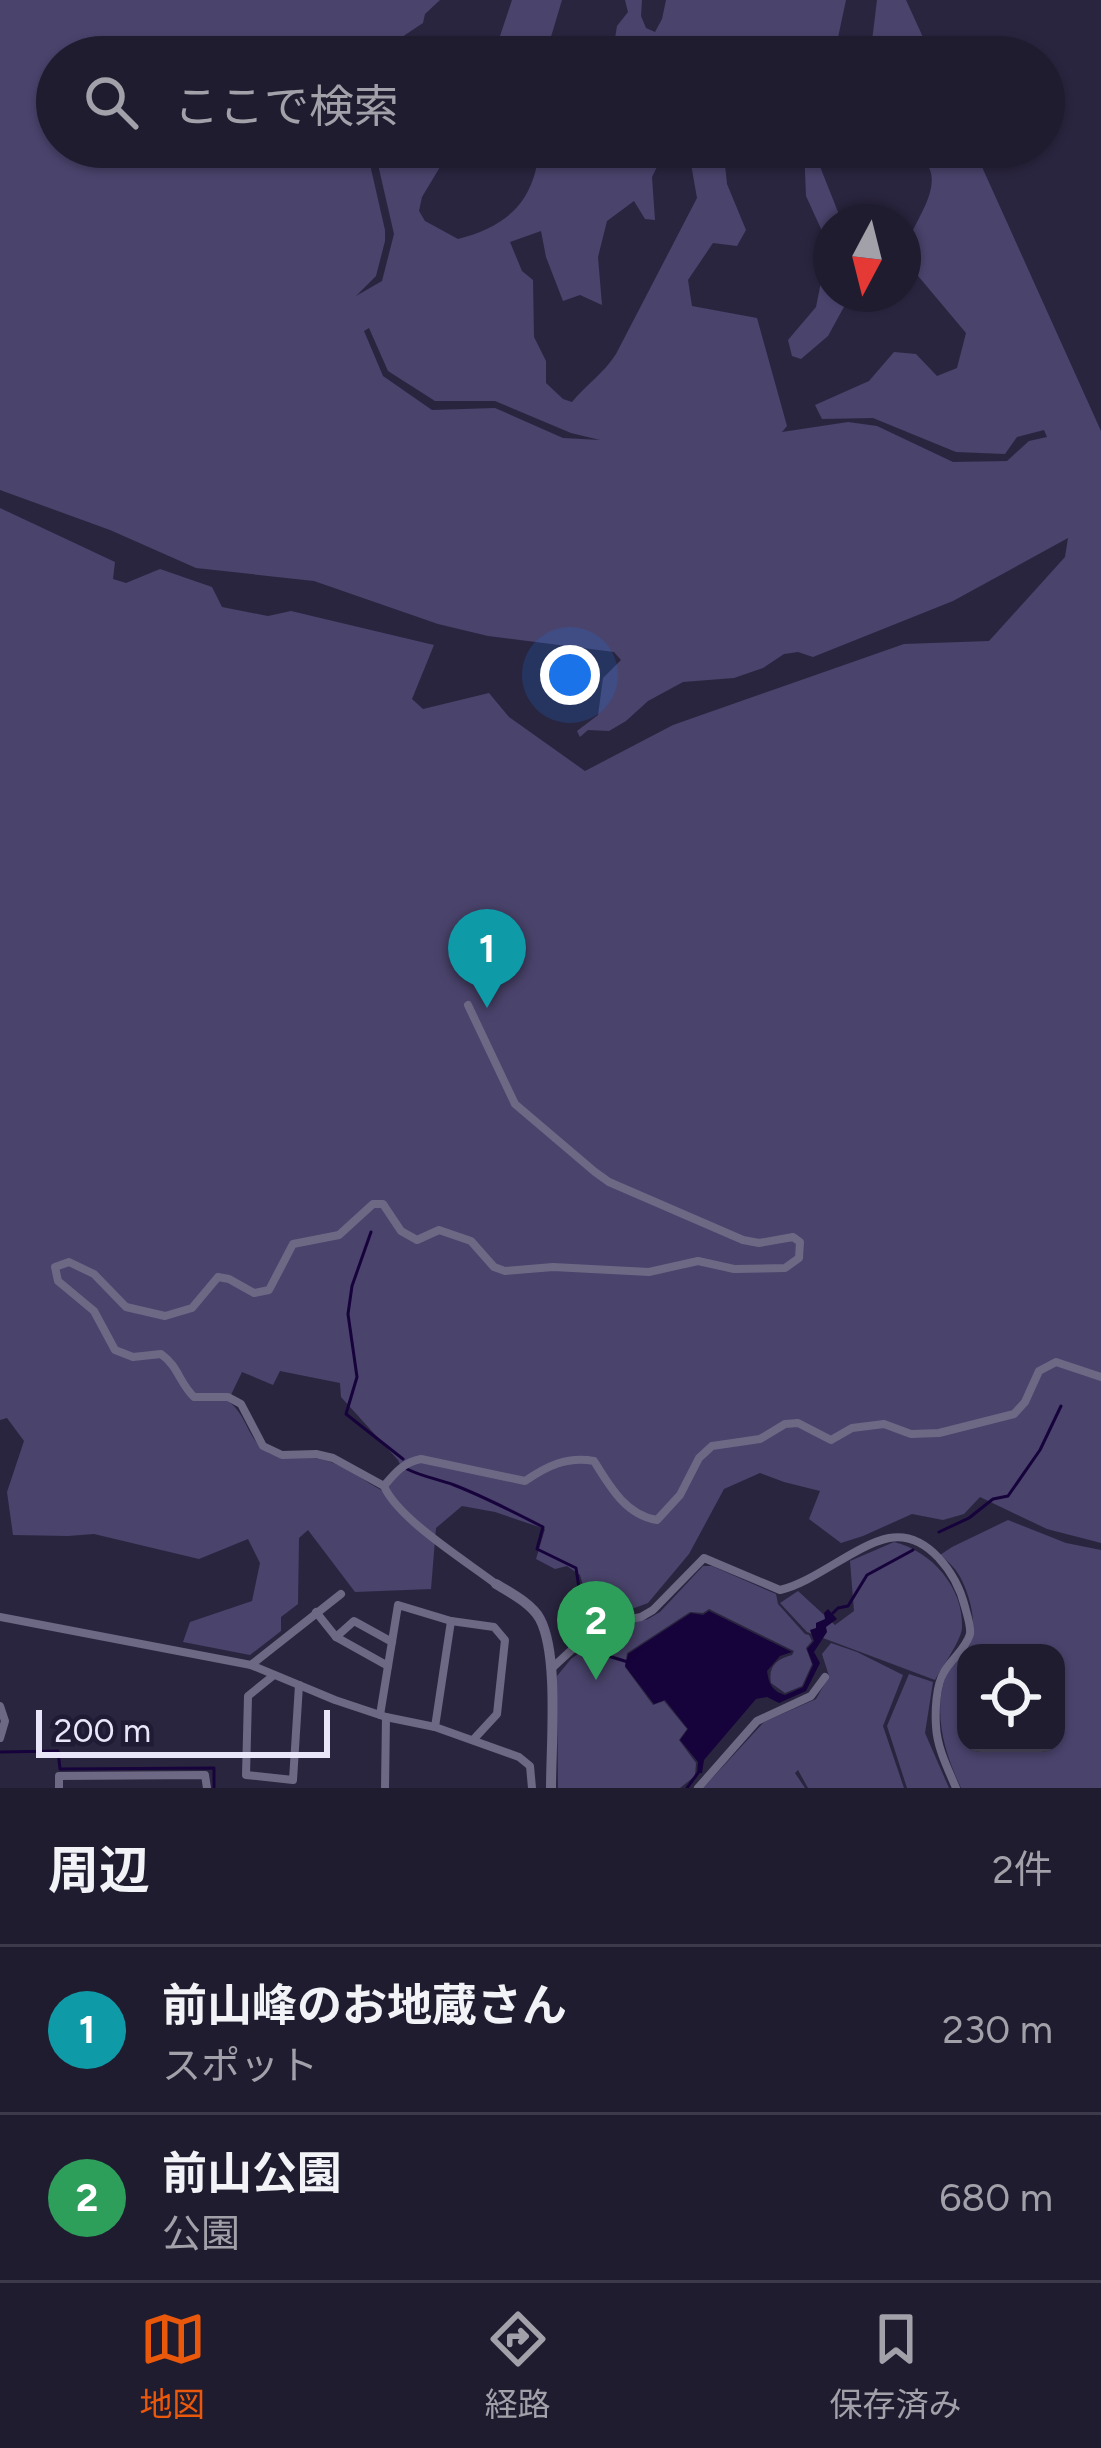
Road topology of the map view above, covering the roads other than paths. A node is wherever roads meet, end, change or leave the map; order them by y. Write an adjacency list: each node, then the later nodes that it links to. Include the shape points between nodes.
1 (468, 1005): 3 (street, via 515,1104 608,1182 743,1240 793,1237 799,1258 785,1268 698,1261 649,1272 506,1271 471,1241 439,1230 417,1240 401,1232 383,1204 373,1204 339,1235 293,1244 269,1290 254,1293 218,1277 192,1307 165,1316 126,1307 94,1274 69,1262 56,1267 58,1281 94,1311 115,1350 134,1358 161,1354 194,1396 241,1404 263,1445 282,1455 333,1458)
2 (1101, 1377): 3 (street, via 1056,1362 1039,1371 1014,1414 939,1433 884,1424 831,1440 798,1423 712,1446 657,1520 640,1517 594,1461 578,1458 525,1481 417,1460)
3 (384, 1486): 4 (street, via 420,1527)
4 (496, 1584): 13 (street, via 538,1615)
5 (341, 1594): 6 (street)
6 (316, 1612): 9 (street); 11 (street)
7 (0, 1617): 11 (street)
8 (451, 1621): 10 (street, via 398,1605); 19 (street); 21 (street, via 494,1628 505,1640 497,1714)
9 (336, 1637): 10 (street, via 354,1621); 12 (street)
10 (392, 1642): 12 (street)
11 (251, 1666): 14 (street)
12 (388, 1666): 18 (street)
13 (550, 1670): 26 (street); 28 (street, via 612,1623 653,1610 704,1558 780,1590 891,1537 916,1542 956,1579 970,1626 940,1679 935,1725)
14 (274, 1675): 16 (street); 16 (street, via 248,1696 246,1775 293,1780)
15 (825, 1677): 27 (street, via 811,1696 757,1721)
16 (299, 1685): 18 (street)
17 (0, 1706): 20 (street)
18 (383, 1716): 19 (street); 24 (street)
19 (435, 1727): 21 (street)
20 (0, 1738)
21 (473, 1740): 25 (street, via 530,1766)
22 (59, 1788): 23 (street, via 59,1776 205,1775)
23 (207, 1788)
24 (385, 1788)
25 (532, 1788)
26 (551, 1788)
27 (698, 1788)
28 (956, 1788)

